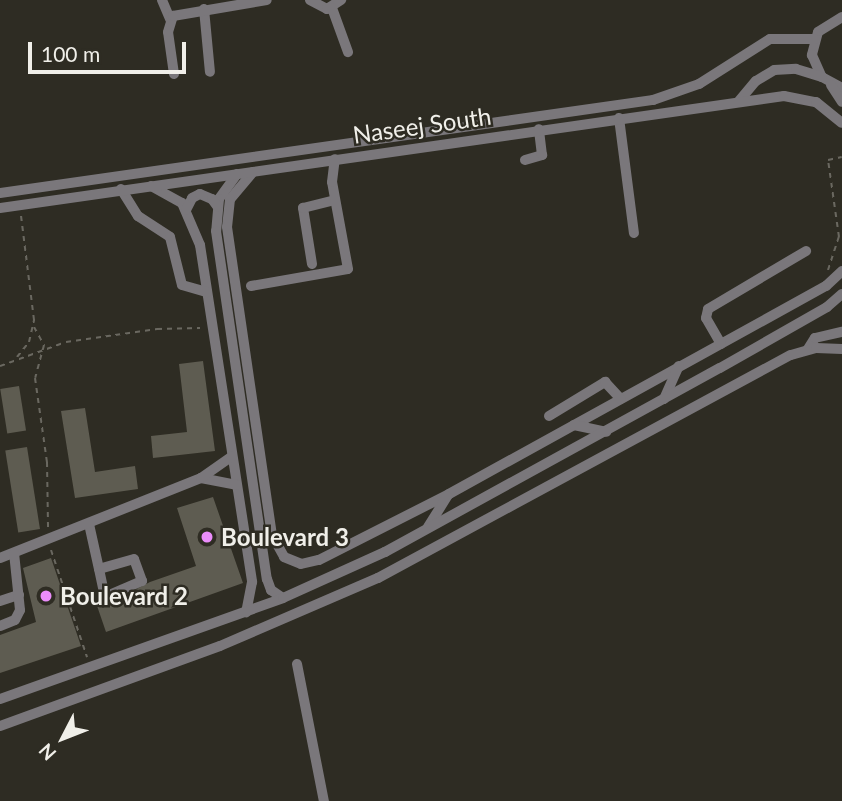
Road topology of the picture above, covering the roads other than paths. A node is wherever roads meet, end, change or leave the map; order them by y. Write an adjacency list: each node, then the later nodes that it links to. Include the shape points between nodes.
1 (162, 0): 7 (street)
2 (267, 0): 5 (street)
3 (310, 0): 4 (street, via 317,7)
4 (336, 4): 9 (street)
5 (204, 9): 7 (street); 10 (street)
6 (842, 17): 8 (street, via 823,26)
7 (170, 19): 11 (street)
8 (814, 39): 12 (street, via 812,55); 25 (street, via 771,39 699,84 653,100)
9 (348, 52)
10 (210, 72)
11 (174, 74)
12 (822, 77): 13 (street); 14 (street, via 796,69 774,70)
13 (837, 87): 15 (street)
14 (738, 101): 16 (street, Naseej South); 17 (street, Naseej South, via 800,97 823,106)
15 (842, 102)
16 (619, 118): 18 (street, Naseej South); 30 (street)
17 (842, 123)
18 (539, 129): 19 (street, Naseej South); 20 (street, via 542,155)
19 (335, 159): 21 (street, Naseej South); 26 (street)
20 (525, 160)
21 (253, 172): 22 (street, Naseej South); 43 (street, via 233,193 226,220)
22 (238, 173): 23 (street, Naseej South); 27 (street, via 225,186)
23 (148, 186): 24 (street, Naseej South); 29 (street, via 170,194)
24 (121, 190): 28 (street, Naseej South); 35 (street, via 138,216 170,237 182,285)
25 (0, 193)
26 (335, 200): 32 (street, via 303,208); 34 (street, via 346,271)
27 (217, 206): 29 (street, via 200,194 189,201); 41 (street)
28 (0, 208)
29 (186, 210): 35 (street, via 200,244)
30 (634, 233)
31 (806, 251): 38 (street, via 708,310 706,318)
32 (312, 264)
33 (840, 274): 38 (street)
34 (251, 286)
35 (207, 292): 49 (street)
36 (840, 298): 45 (street)
37 (842, 332): 39 (street, via 815,338)
38 (721, 344): 42 (street)
39 (808, 349): 40 (street); 69 (street, via 378,578 210,650)
40 (842, 349)
41 (235, 366): 43 (street); 51 (street)
42 (680, 366): 44 (street); 45 (street)
43 (250, 381): 50 (street)
44 (621, 399): 46 (street, via 605,382); 47 (street)
45 (664, 400): 48 (street)
46 (549, 416)
47 (574, 425): 48 (street); 54 (street)
48 (606, 432): 56 (street)
49 (231, 457): 52 (street); 53 (street)
50 (261, 463): 51 (street); 54 (street, via 273,541 284,557 301,564 319,561)
51 (251, 474): 60 (street)
52 (201, 478): 53 (street); 55 (street)
53 (236, 485): 61 (street)
54 (449, 494): 56 (street)
55 (89, 524): 57 (street); 59 (street)
56 (428, 528): 63 (street)
57 (14, 553): 58 (street); 62 (street)
58 (0, 558)
59 (99, 569)
60 (268, 586): 61 (street, via 263,592); 63 (street)
61 (252, 588): 65 (street)
62 (19, 595): 64 (street); 66 (street, via 17,617)
63 (283, 598): 65 (street)
64 (0, 601)
65 (246, 612): 68 (street)
66 (0, 626)
67 (297, 664): 70 (street)
68 (0, 699)
69 (0, 726)
70 (324, 801)

